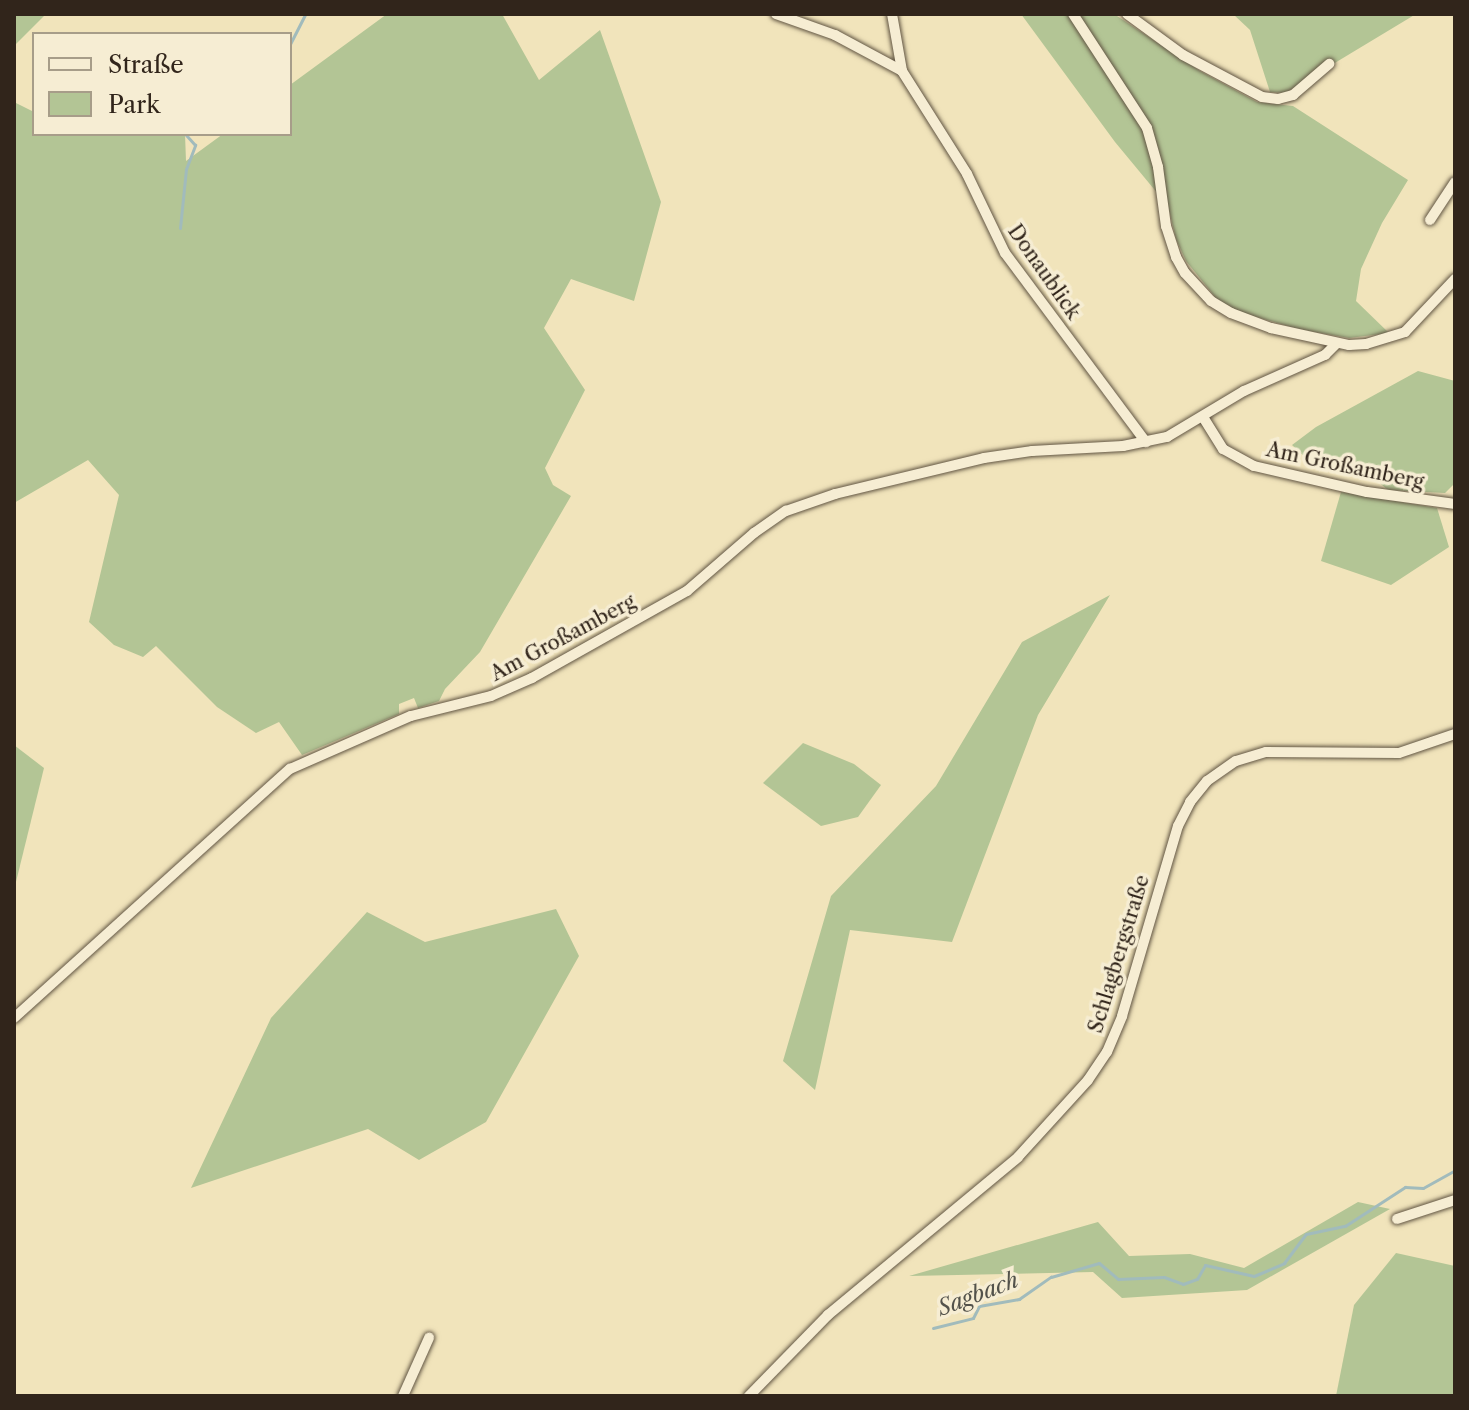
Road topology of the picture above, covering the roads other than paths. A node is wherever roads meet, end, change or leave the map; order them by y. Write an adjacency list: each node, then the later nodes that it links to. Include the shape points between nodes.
1 (776, 14): 6 (street, via 835,35)
2 (892, 14): 6 (street)
3 (1073, 14): 10 (street, via 1147,128 1166,226 1176,257 1198,290 1247,320)
4 (1127, 14): 5 (street, via 1183,55 1262,97 1293,95)
5 (1329, 64)
6 (902, 71): 12 (street, Donaublick, via 967,174 1005,253)
7 (1455, 182): 8 (street)
8 (1430, 220)
9 (1455, 279): 10 (street, via 1405,332 1366,344)
10 (1337, 343): 11 (street, Am Großamberg, via 1325,355 1244,391)
11 (1203, 417): 12 (street, Am Großamberg); 13 (street, Am Großamberg, via 1223,449 1254,466 1367,492)
12 (1146, 442): 15 (street, Am Großamberg, via 984,458 786,511 687,591 532,678 491,696 411,716 290,769)
13 (1455, 504)
14 (1455, 734): 20 (street, Schlagbergstraße, via 1399,753 1266,752 1236,761 1207,781 1178,826 1122,1016 1088,1080 1018,1157 828,1315)
15 (14, 1018)
16 (1455, 1200): 17 (street)
17 (1397, 1219)
18 (429, 1338): 19 (street)
19 (403, 1396)
20 (749, 1396)

